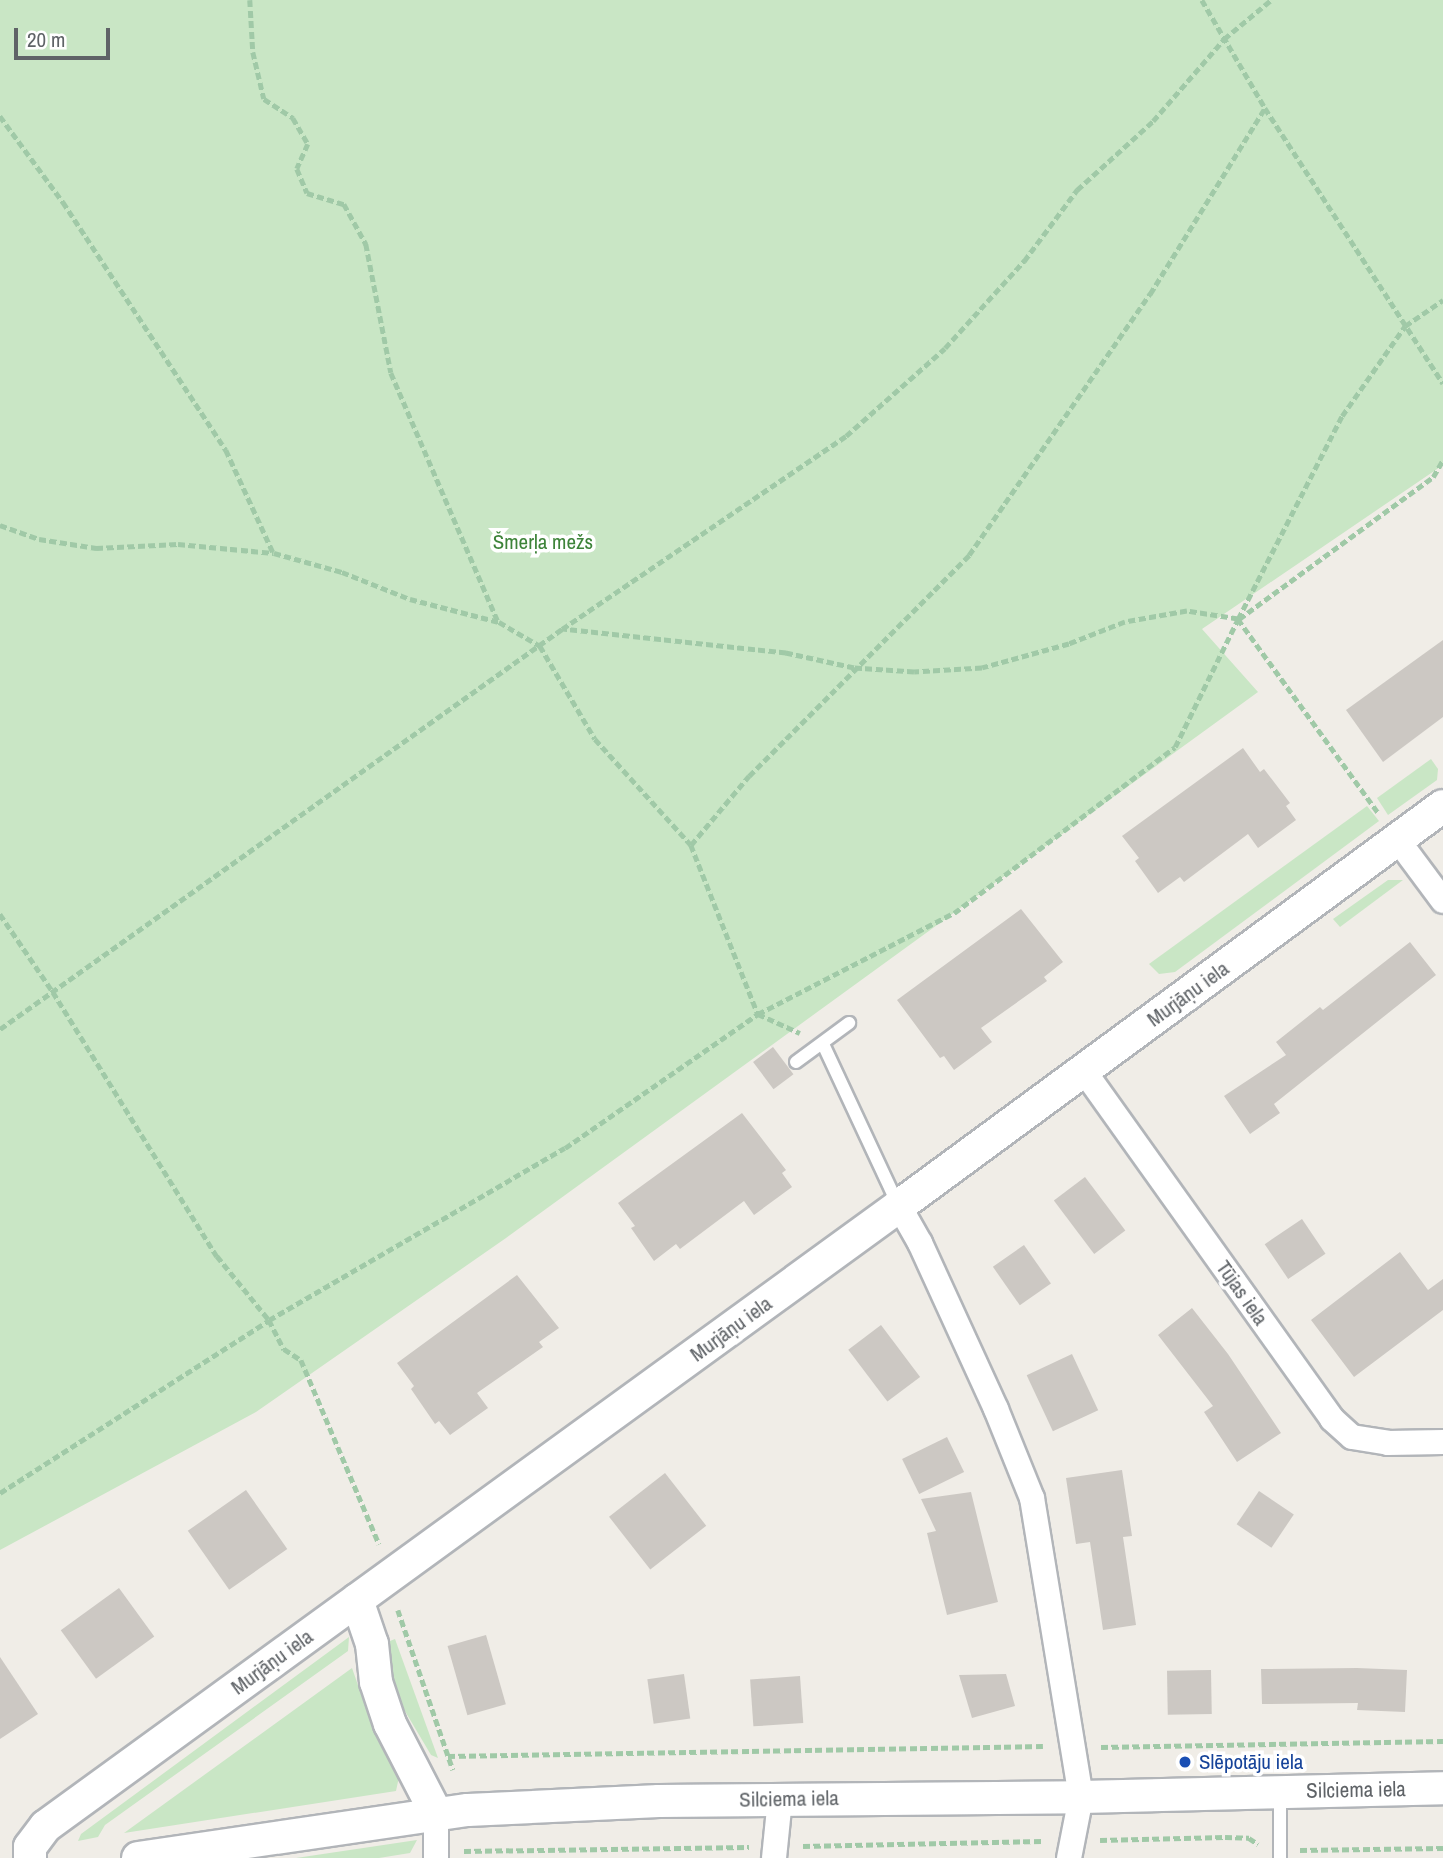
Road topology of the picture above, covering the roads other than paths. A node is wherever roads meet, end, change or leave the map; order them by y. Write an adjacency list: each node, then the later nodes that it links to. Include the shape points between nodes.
1 (1443, 806): 2 (street, Murjāņu iela)
2 (1398, 839): 3 (street); 7 (street, Murjāņu iela)
3 (1443, 901)
4 (849, 1023): 5 (lane)
5 (823, 1044): 6 (lane); 8 (lane)
6 (796, 1062)
7 (1084, 1071): 8 (street, Murjāņu iela); 9 (street, Tūjas iela, via 1332,1419 1352,1437 1388,1443)
8 (899, 1206): 10 (street, Murjāņu iela); 13 (street, via 996,1409 1032,1498)
9 (1443, 1442)
10 (358, 1600): 15 (street, via 390,1724); 20 (street, Murjāņu iela, via 46,1826 30,1847)
11 (1443, 1788): 12 (street, Silciema iela)
12 (1280, 1791): 13 (street, Silciema iela); 18 (lane)
13 (1081, 1797): 14 (street, Silciema iela); 16 (street)
14 (780, 1798): 15 (street, Silciema iela); 17 (street)
15 (436, 1813): 19 (street); 21 (street, Silciema iela)
16 (1071, 1849)
17 (775, 1852)
18 (1281, 1854)
19 (436, 1857)
20 (30, 1858)
21 (138, 1858)

